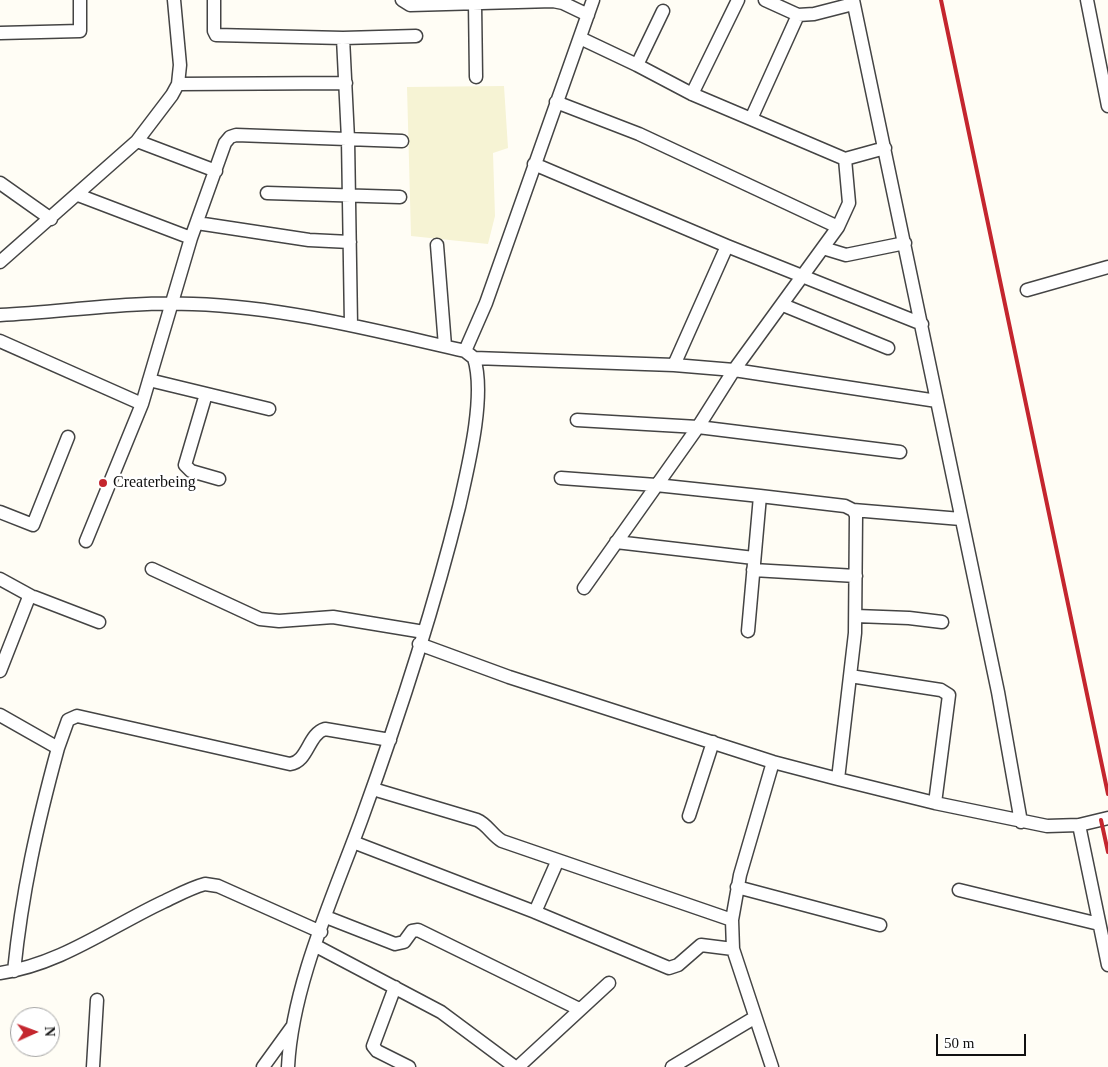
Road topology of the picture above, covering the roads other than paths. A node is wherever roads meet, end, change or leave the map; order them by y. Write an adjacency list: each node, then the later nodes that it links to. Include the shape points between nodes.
1 (80, 0): 14 (street, via 80,31)
2 (174, 0): 21 (street, via 180,65)
3 (214, 0): 16 (street, via 216,35)
4 (402, 0): 10 (street, via 410,5)
5 (593, 0): 12 (street)
6 (738, 0): 22 (street)
7 (765, 0): 13 (street)
8 (1087, 0): 24 (street)
9 (853, 2): 13 (street, via 814,14); 29 (street)
10 (475, 3): 12 (street, via 553,1); 19 (street)
11 (663, 10): 18 (street)
12 (588, 15): 17 (street)
13 (798, 15): 25 (street)
14 (0, 34)
15 (416, 36): 16 (street)
16 (343, 38): 20 (street)
17 (580, 38): 18 (street); 23 (street)
18 (637, 65): 22 (street)
19 (476, 78)
20 (346, 82): 21 (street); 26 (street)
21 (178, 84): 27 (street)
22 (692, 94): 25 (street)
23 (556, 102): 31 (street); 40 (street, via 639,134)
24 (1108, 106)
25 (751, 119): 30 (street)
26 (348, 139): 28 (street); 32 (street, via 236,135 225,143); 35 (street)
27 (137, 141): 32 (street); 36 (street)
28 (402, 141)
29 (885, 148): 30 (street); 43 (street)
30 (845, 159): 40 (street, via 848,203)
31 (534, 164): 45 (street); 59 (street)
32 (216, 171): 39 (street)
33 (0, 183): 38 (street)
34 (267, 193): 35 (street)
35 (349, 194): 37 (street); 42 (street)
36 (78, 195): 38 (street); 41 (street)
37 (400, 197)
38 (51, 219): 47 (street)
39 (197, 223): 41 (street); 42 (street, via 309,240)
40 (838, 227): 46 (street)
41 (191, 238): 51 (street)
42 (350, 242): 55 (street)
43 (905, 244): 46 (street, via 846,255); 54 (street)
44 (437, 245): 57 (street)
45 (727, 246): 49 (street); 60 (street)
46 (823, 248): 49 (street)
47 (0, 262)
48 (1108, 267): 50 (street)
49 (802, 277): 52 (street); 54 (street)
50 (1028, 290)
51 (171, 303): 53 (street); 55 (street, via 218,305); 62 (street)
52 (783, 305): 58 (street); 61 (street)
53 (0, 315)
54 (922, 324): 64 (street)
55 (351, 325): 57 (street)
56 (0, 341): 65 (street)
57 (445, 346): 59 (street)
58 (888, 348)
59 (470, 354): 60 (street); 90 (street, via 478,386 467,474)
60 (674, 365): 61 (street)
61 (734, 370): 64 (street); 68 (street)
62 (149, 380): 63 (street); 65 (street)
63 (206, 394): 66 (street); 72 (street, via 185,465 190,471)
64 (937, 401): 77 (street)
65 (142, 404): 78 (street)
66 (268, 409)
67 (577, 420): 68 (street)
68 (698, 427): 70 (street); 73 (street)
69 (68, 437): 76 (street, via 33,525)
70 (900, 452)
71 (561, 478): 73 (street)
72 (219, 479)
73 (656, 485): 74 (street); 79 (street)
74 (760, 496): 75 (street, via 845,506); 80 (street)
75 (853, 510): 77 (street); 82 (street, via 856,515)
76 (0, 512)
77 (961, 519): 104 (street, via 998,692)
78 (86, 541)
79 (616, 542): 80 (street); 84 (street)
80 (754, 564): 82 (street); 89 (street)
81 (152, 570): 90 (street, via 260,619 279,622 333,617)
82 (856, 576): 86 (street)
83 (0, 579): 85 (street)
84 (584, 588)
85 (31, 596): 87 (street); 92 (street)
86 (856, 616): 88 (street); 93 (street)
87 (99, 622)
88 (942, 622)
89 (748, 631)
90 (424, 632): 91 (street)
91 (420, 644): 95 (street); 96 (street, via 509,677)
92 (0, 671)
93 (850, 676): 99 (street); 101 (street, via 941,690 949,695)
94 (0, 716): 97 (street)
95 (390, 740): 97 (street, via 320,730 299,761 290,764 77,716 68,720); 100 (street)
96 (713, 742): 98 (street); 102 (street)
97 (58, 748): 119 (street, via 26,876)
98 (773, 762): 99 (street); 108 (street)
99 (838, 779): 101 (street)
100 (373, 789): 106 (street); 107 (street, via 477,820 502,841)
101 (935, 803): 104 (street)
102 (689, 816)
103 (1108, 818): 105 (street)
104 (1021, 822): 105 (street, via 1047,826)
105 (1079, 824): 113 (street)
106 (353, 842): 110 (street); 111 (street)
107 (557, 862): 110 (street); 112 (street)
108 (737, 887): 112 (street); 114 (street)
109 (960, 890): 113 (street)
110 (535, 912): 117 (street, via 669,968 678,966 701,945)
111 (326, 917): 115 (street); 124 (street, via 395,944 404,942 412,931 418,930)
112 (732, 920): 117 (street)
113 (1099, 924): 118 (street)
114 (880, 925)
115 (321, 932): 116 (street); 119 (street, via 218,886 205,884 127,919 64,953)
116 (316, 946): 122 (street); 126 (street)
117 (733, 949): 125 (street)
118 (1108, 965)
119 (14, 971): 120 (street)
120 (0, 973)
121 (609, 982): 124 (street)
122 (396, 988): 130 (street, via 373,1046); 131 (street, via 440,1012)
123 (97, 1000): 128 (street)
124 (578, 1009): 131 (street)
125 (754, 1018): 132 (street); 133 (street)
126 (292, 1027): 127 (street); 129 (street)
127 (288, 1066): 129 (street)
128 (92, 1067)
129 (263, 1067)
130 (409, 1067)
131 (516, 1067)
132 (672, 1067)
133 (772, 1067)

